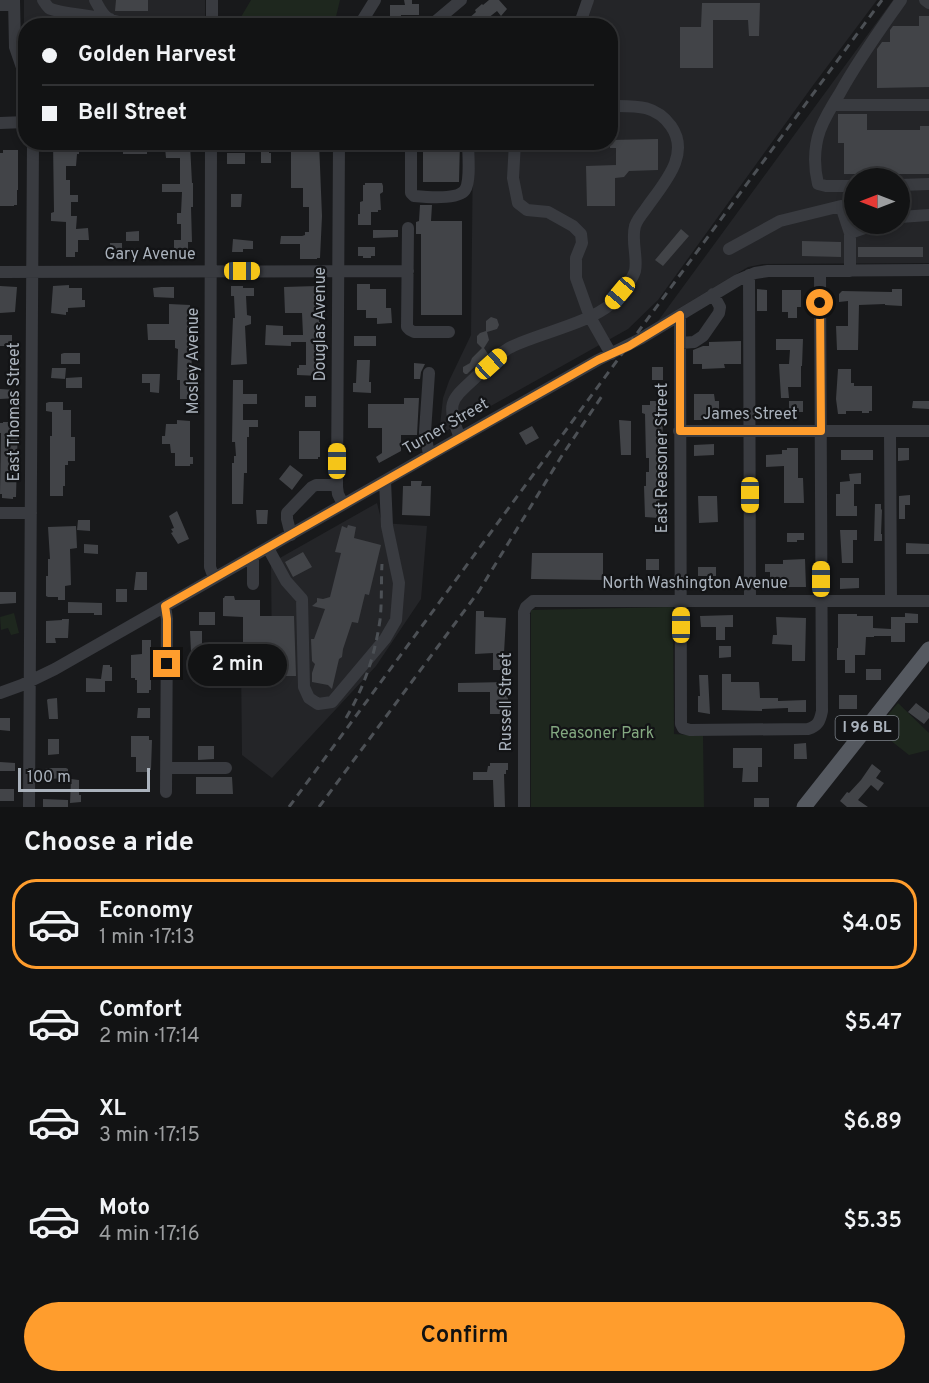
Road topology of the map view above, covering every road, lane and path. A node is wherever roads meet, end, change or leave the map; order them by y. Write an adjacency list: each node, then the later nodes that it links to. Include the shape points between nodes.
1 (44, 0): 12 (street, via 51,9)
2 (95, 0): 13 (street)
3 (212, 0): 14 (street)
4 (375, 0): 15 (street)
5 (461, 0): 16 (street)
6 (588, 0): 17 (street)
7 (901, 0): 19 (street, via 859,59)
8 (925, 0): 10 (street)
9 (14, 3): 11 (street); 18 (street)
10 (929, 3)
11 (0, 5)
12 (99, 18)
13 (108, 18)
14 (212, 18)
15 (364, 18)
16 (440, 18)
17 (582, 18)
18 (18, 56)
19 (833, 105): 20 (street); 32 (street, via 820,130 815,172 818,184)
20 (929, 105)
21 (618, 106): 50 (street, via 650,108 665,117 676,133 679,150 675,166 636,224 635,270 630,281 610,304)
22 (18, 122): 23 (street)
23 (0, 123)
24 (33, 150): 46 (street, East Thomas Street)
25 (211, 150): 40 (street, Mosley Avenue)
26 (339, 150): 41 (street, Douglas Avenue)
27 (411, 150): 28 (street, via 411,193 429,197 452,196 466,189)
28 (468, 150)
29 (515, 150): 50 (street, via 513,178 518,203 527,210 548,212 581,234 576,278)
30 (910, 184): 31 (street)
31 (929, 184)
32 (844, 186)
33 (844, 215): 38 (street, via 841,206 780,221)
34 (929, 215): 35 (street)
35 (910, 216)
36 (408, 228): 42 (street)
37 (850, 234): 44 (street)
38 (729, 249)
39 (929, 270): 44 (street, Turner Street)
40 (211, 271): 41 (street, Gary Avenue); 46 (street, Gary Avenue); 70 (street, Mosley Avenue, via 210,567)
41 (338, 271): 42 (street, Gary Avenue); 63 (street, Douglas Avenue)
42 (408, 271): 51 (street, via 407,327 414,332)
43 (820, 271): 44 (street, Turner Street); 47 (street, Turner Street); 56 (street)
44 (850, 271)
45 (0, 272): 46 (street, Gary Avenue)
46 (33, 272): 66 (street, East Thomas Street)
47 (749, 275): 48 (street, Turner Street); 59 (street)
48 (713, 294): 49 (street, Turner Street); 52 (street, via 720,308 703,336 694,342)
49 (680, 315): 52 (street, East Reasoner Street); 53 (street, Turner Street)
50 (590, 316): 53 (street); 60 (street, via 509,348 455,396 453,419)
51 (449, 332)
52 (680, 343): 55 (street, East Reasoner Street)
53 (611, 354): 60 (street, Turner Street)
54 (429, 373): 61 (street, via 425,432)
55 (680, 431): 59 (street, James Street); 74 (street, East Reasoner Street)
56 (821, 431): 57 (street, James Street); 59 (street, James Street); 72 (street)
57 (890, 431): 58 (street, James Street); 76 (street)
58 (929, 431)
59 (751, 432): 75 (street)
60 (460, 438): 61 (street, Turner Street)
61 (429, 455): 62 (street, Turner Street)
62 (385, 481): 64 (street, Turner Street); 68 (street, via 387,526 399,583 396,620 385,639 332,702 318,705 304,687 302,599 286,581)
63 (337, 485): 64 (street, Douglas Avenue); 67 (street, via 312,487 287,513)
64 (343, 504): 67 (street, Turner Street)
65 (0, 513): 66 (street)
66 (31, 513): 80 (street, East Thomas Street)
67 (291, 535): 68 (street, Turner Street)
68 (268, 548): 69 (street, Turner Street)
69 (253, 556): 70 (street, Turner Street); 71 (street)
70 (214, 578): 78 (street, Turner Street)
71 (253, 584)
72 (821, 600): 74 (street, East Reasoner Street, via 822,711 818,724 808,729 690,730 683,728 681,721); 75 (street, North Washington Avenue); 76 (street, North Washington Avenue)
73 (533, 601): 74 (street, North Washington Avenue); 86 (street, Russell Street, via 524,612)
74 (681, 601): 75 (street, North Washington Avenue)
75 (750, 601)
76 (891, 601): 77 (street, North Washington Avenue)
77 (929, 601)
78 (165, 606): 80 (street, Turner Street); 82 (street)
79 (929, 649): 87 (main road, I 96 BL)
80 (30, 681): 81 (street, Turner Street); 85 (street, East Thomas Street)
81 (0, 693)
82 (167, 768): 83 (street); 84 (street)
83 (226, 768)
84 (166, 792)
85 (29, 807)
86 (524, 807)
87 (804, 807)

